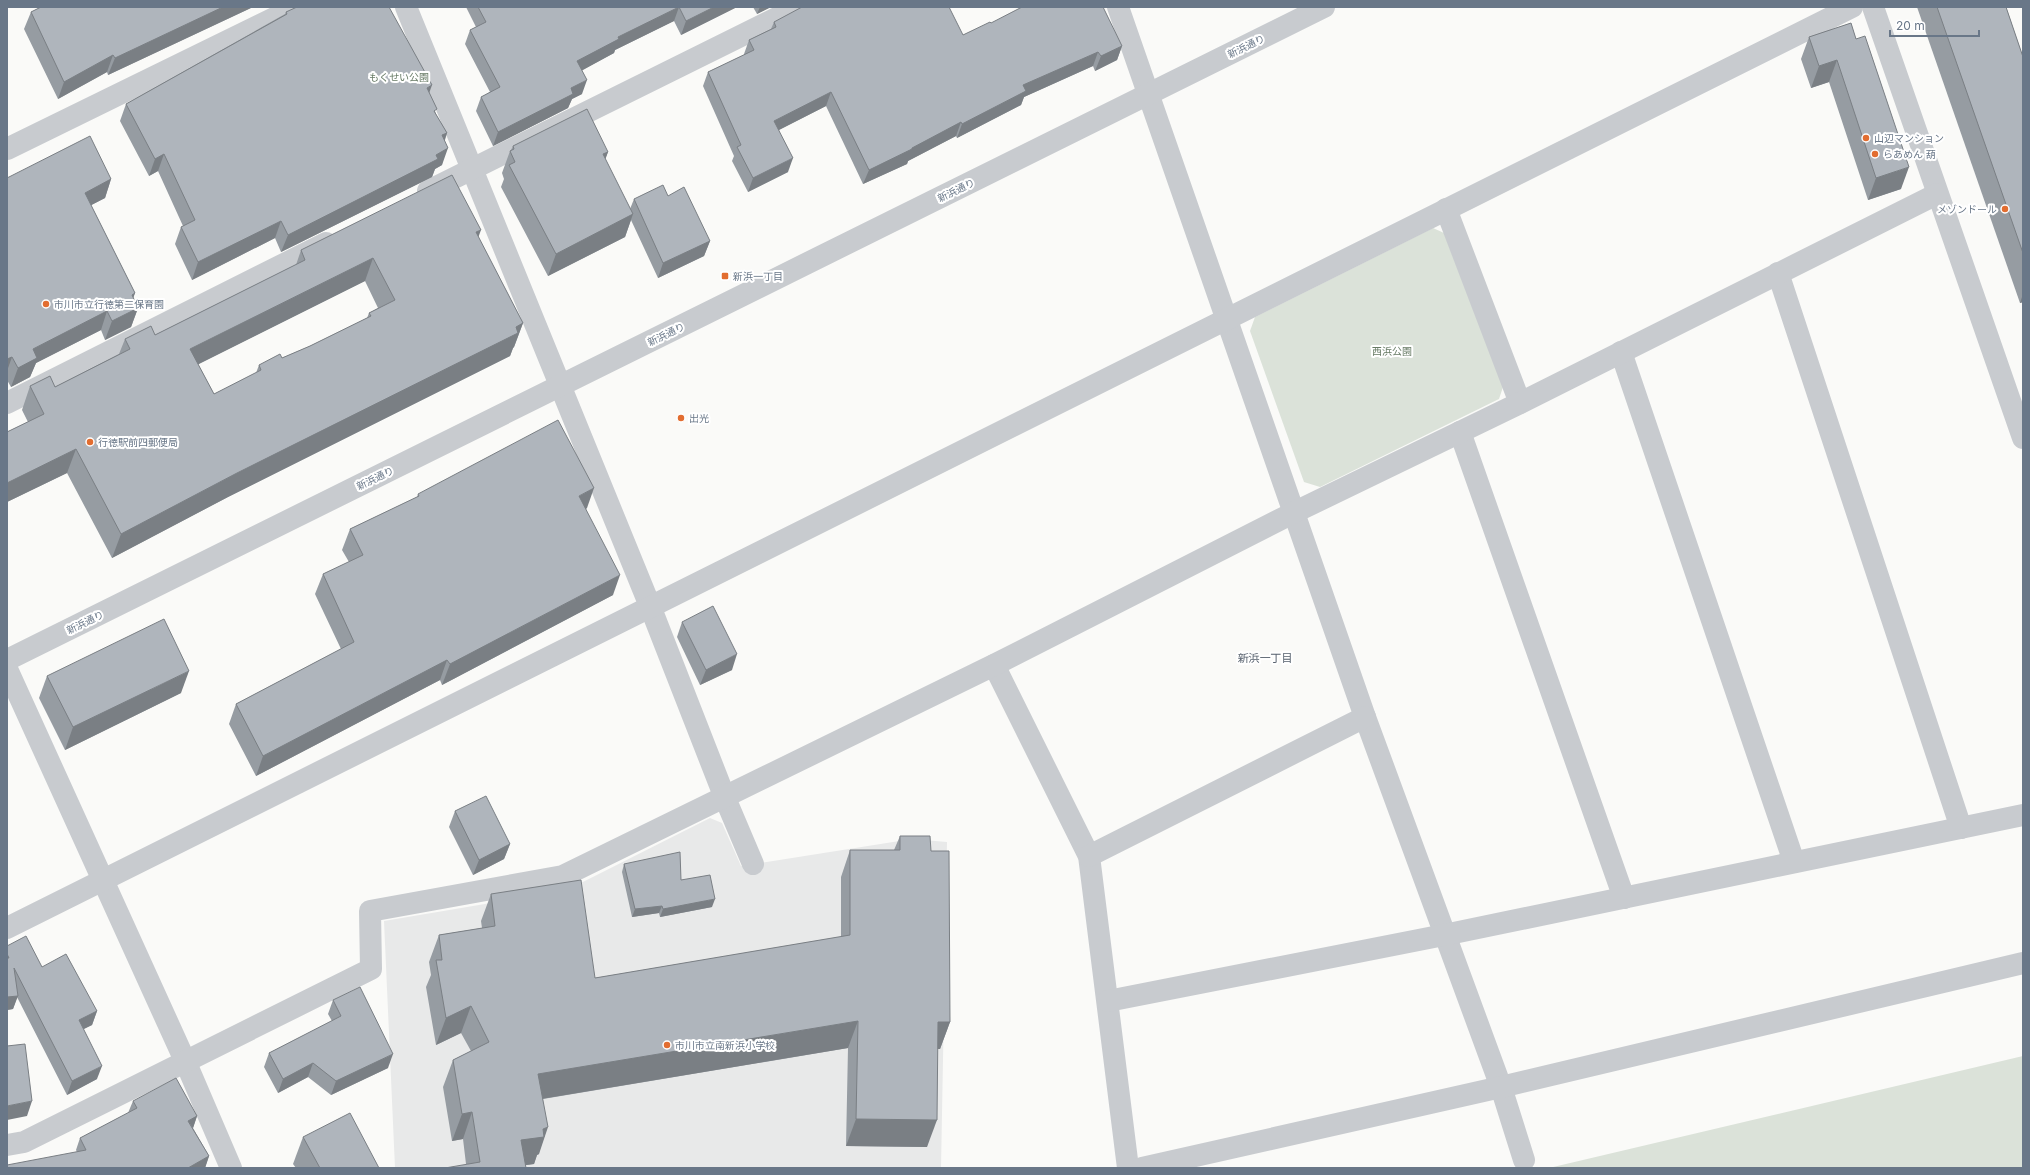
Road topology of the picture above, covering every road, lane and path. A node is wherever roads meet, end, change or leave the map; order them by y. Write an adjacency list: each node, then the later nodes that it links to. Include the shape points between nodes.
1 (297, 7): 9 (street)
2 (406, 7): 10 (street)
3 (799, 7): 10 (street)
4 (1118, 7): 8 (street)
5 (1324, 7): 8 (street, 新浜通り)
6 (1852, 7): 13 (street)
7 (1873, 7): 11 (street)
8 (1148, 94): 16 (street); 18 (street, 新浜通り)
9 (7, 149)
10 (472, 169): 12 (street); 18 (street)
11 (1937, 194): 15 (street); 22 (street)
12 (408, 201)
13 (1446, 209): 16 (street); 20 (street)
14 (345, 233): 19 (street)
15 (1778, 273): 17 (street); 31 (street)
16 (1227, 319): 23 (street); 24 (street)
17 (1621, 352): 20 (street); 33 (street)
18 (560, 387): 24 (street); 25 (street, 新浜通り)
19 (7, 403)
20 (1520, 403): 21 (street)
21 (1460, 432): 23 (street); 36 (street)
22 (2023, 438)
23 (1293, 513): 26 (street); 28 (street)
24 (650, 606): 29 (street); 35 (street)
25 (7, 660)
26 (994, 665): 29 (street); 32 (street)
27 (7, 668): 35 (street)
28 (1365, 717): 32 (street); 38 (street)
29 (725, 798): 34 (street); 41 (street, via 563,876 370,911 371,969)
30 (2023, 815): 31 (street)
31 (1961, 828): 33 (street)
32 (1089, 856): 40 (street)
33 (1794, 862): 36 (street)
34 (753, 864)
35 (104, 880): 37 (street); 41 (street)
36 (1624, 898): 38 (street)
37 (7, 928)
38 (1444, 935): 40 (street); 42 (street)
39 (2023, 963): 42 (street)
40 (1108, 1001): 46 (street)
41 (186, 1063): 43 (street, via 24,1142); 45 (street)
42 (1501, 1086): 44 (street); 47 (street)
43 (7, 1145)
44 (1524, 1160)
45 (230, 1168)
46 (1128, 1168)
47 (1142, 1168)

